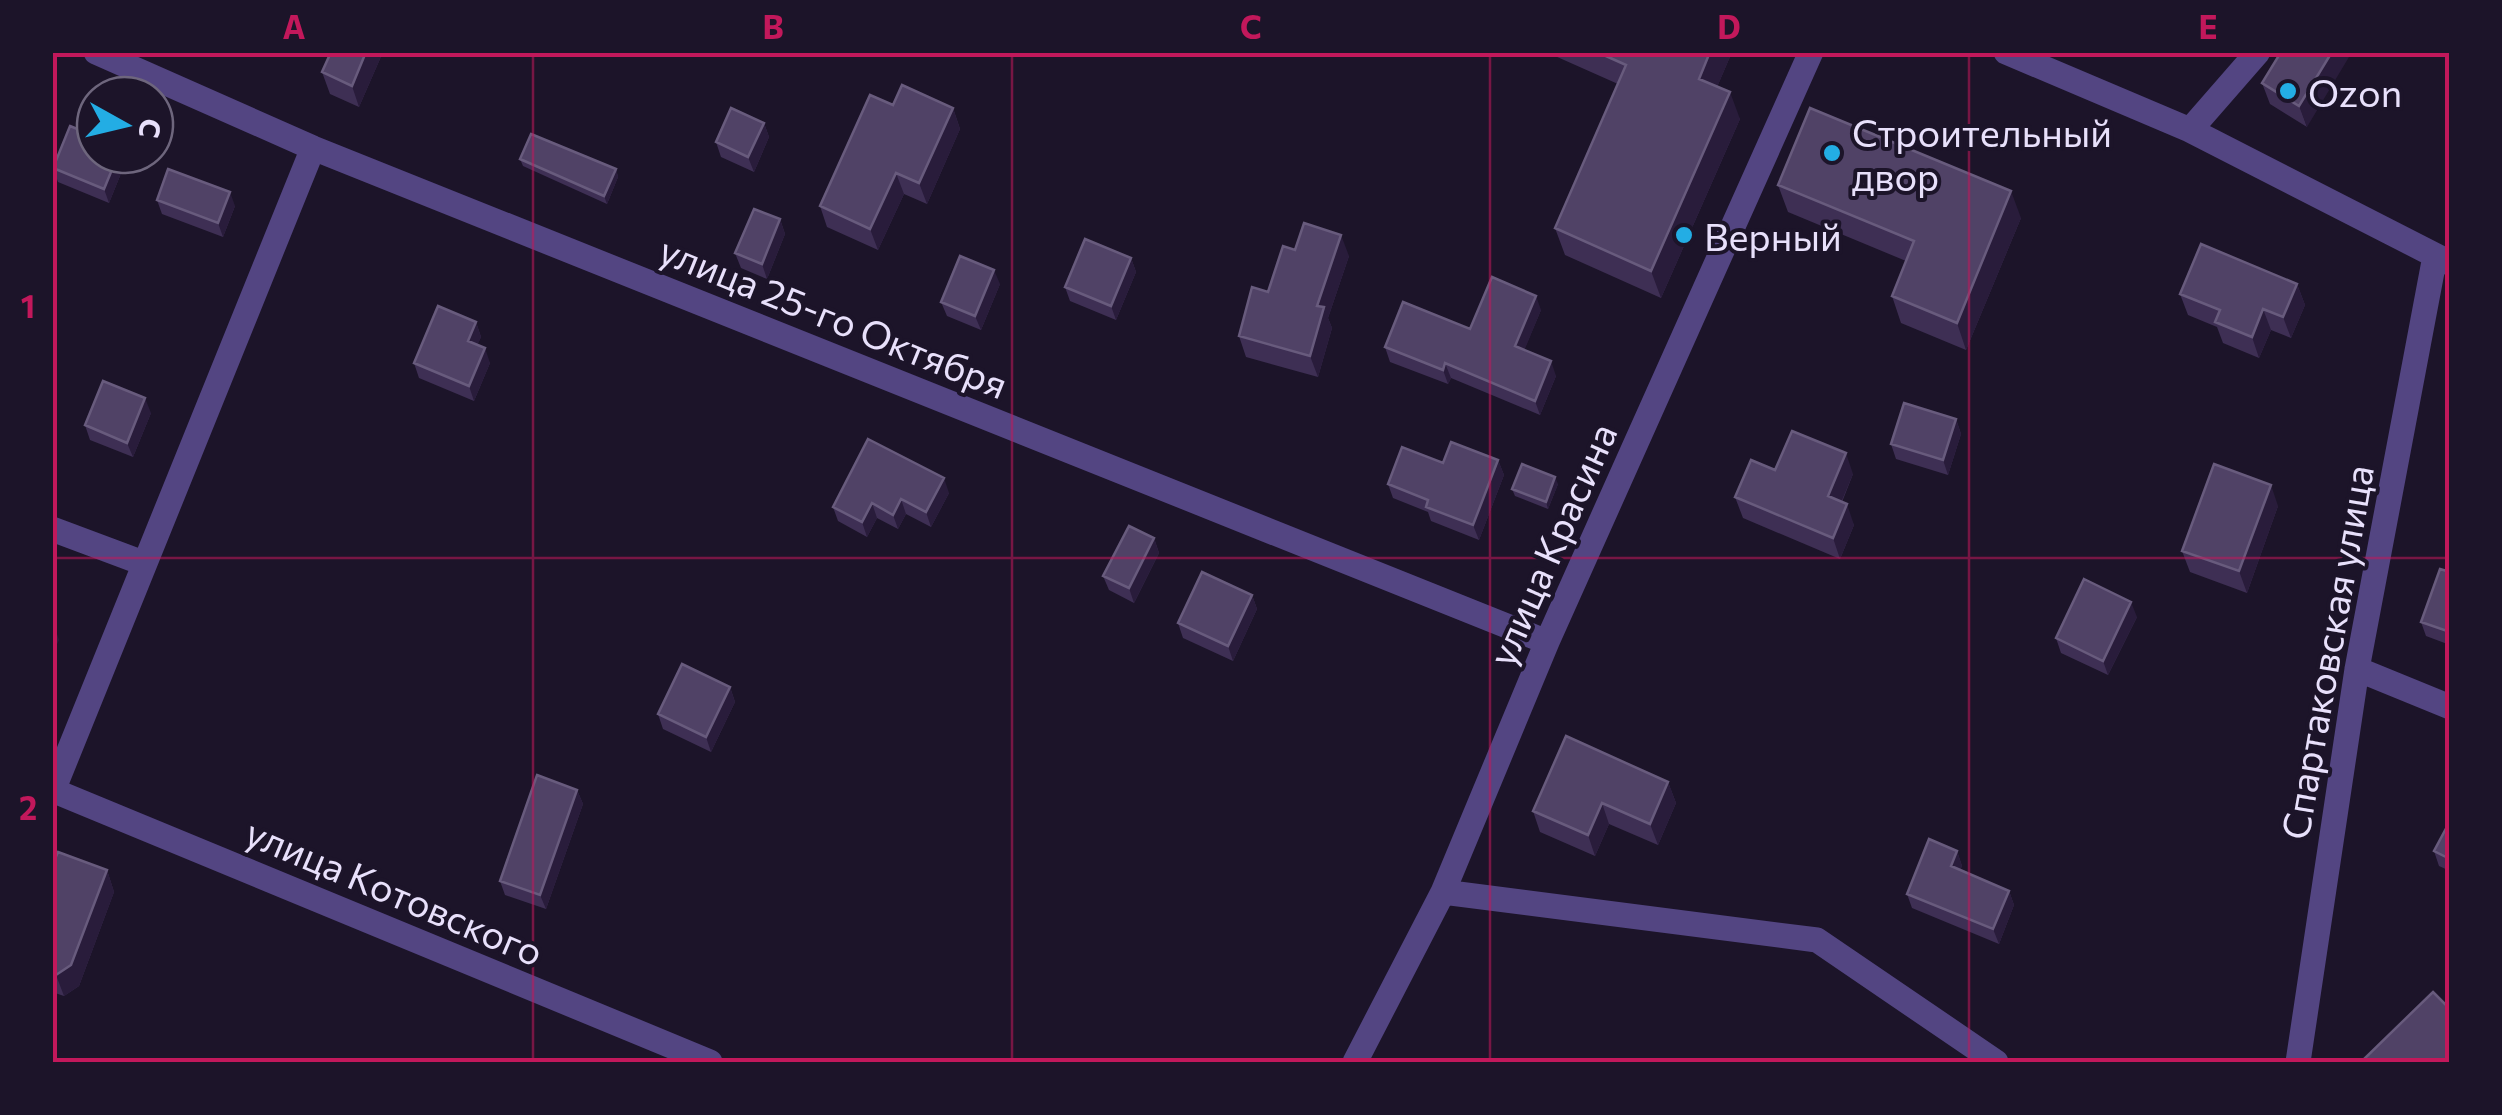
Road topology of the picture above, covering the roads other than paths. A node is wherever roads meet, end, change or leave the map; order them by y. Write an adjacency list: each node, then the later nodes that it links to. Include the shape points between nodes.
1 (96, 52): 6 (street, улица 25-го Октября)
2 (1810, 52): 10 (street, улица Красина)
3 (2006, 52): 5 (street)
4 (2258, 52): 5 (street)
5 (2190, 130): 7 (street)
6 (313, 148): 9 (street); 10 (street, улица 25-го Октября)
7 (2442, 259): 11 (street, Спартаковская улица)
8 (52, 529): 9 (street)
9 (143, 563): 13 (street)
10 (1547, 642): 14 (street, улица Красина)
11 (2356, 670): 12 (street); 18 (street, Спартаковская улица)
12 (2450, 707)
13 (53, 791): 15 (street, улица Котовского)
14 (1443, 892): 16 (street, улица Красина); 17 (street, via 1817,940)
15 (710, 1062)
16 (1355, 1062)
17 (1996, 1062)
18 (2298, 1062)

